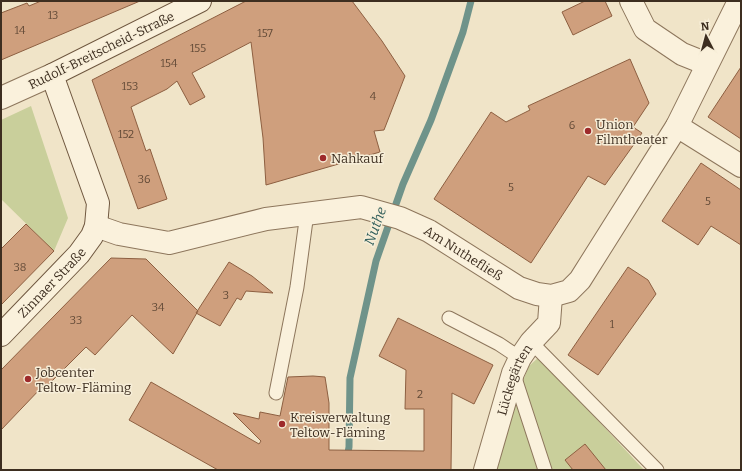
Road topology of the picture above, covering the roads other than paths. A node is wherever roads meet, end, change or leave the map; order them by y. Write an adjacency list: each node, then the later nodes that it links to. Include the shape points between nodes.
1 (200, 1): 5 (street, Rudolf-Breitscheid-Straße)
2 (631, 1): 4 (street, via 645,29 682,54)
3 (740, 1): 4 (street, Am Nuthefließ)
4 (708, 64): 7 (street, Am Nuthefließ)
5 (52, 75): 6 (street, Rudolf-Breitscheid-Straße); 10 (street, via 98,203)
6 (1, 98)
7 (677, 126): 8 (street); 11 (street, Am Nuthefließ, via 580,280 569,291)
8 (741, 166)
9 (307, 213): 10 (street, Am Nuthefließ, via 266,219 169,243 119,234); 11 (street, Am Nuthefließ, via 361,207 400,218 429,231 519,288); 15 (lane, via 297,288)
10 (96, 226): 13 (street, Zinnaer Straße, via 79,254)
11 (552, 296): 14 (street, Lückegärten, via 549,323)
12 (449, 318): 14 (lane)
13 (1, 335)
14 (521, 358): 16 (street, Lückegärten); 17 (lane); 18 (lane)
15 (276, 393)
16 (484, 470)
17 (545, 470)
18 (656, 470)

